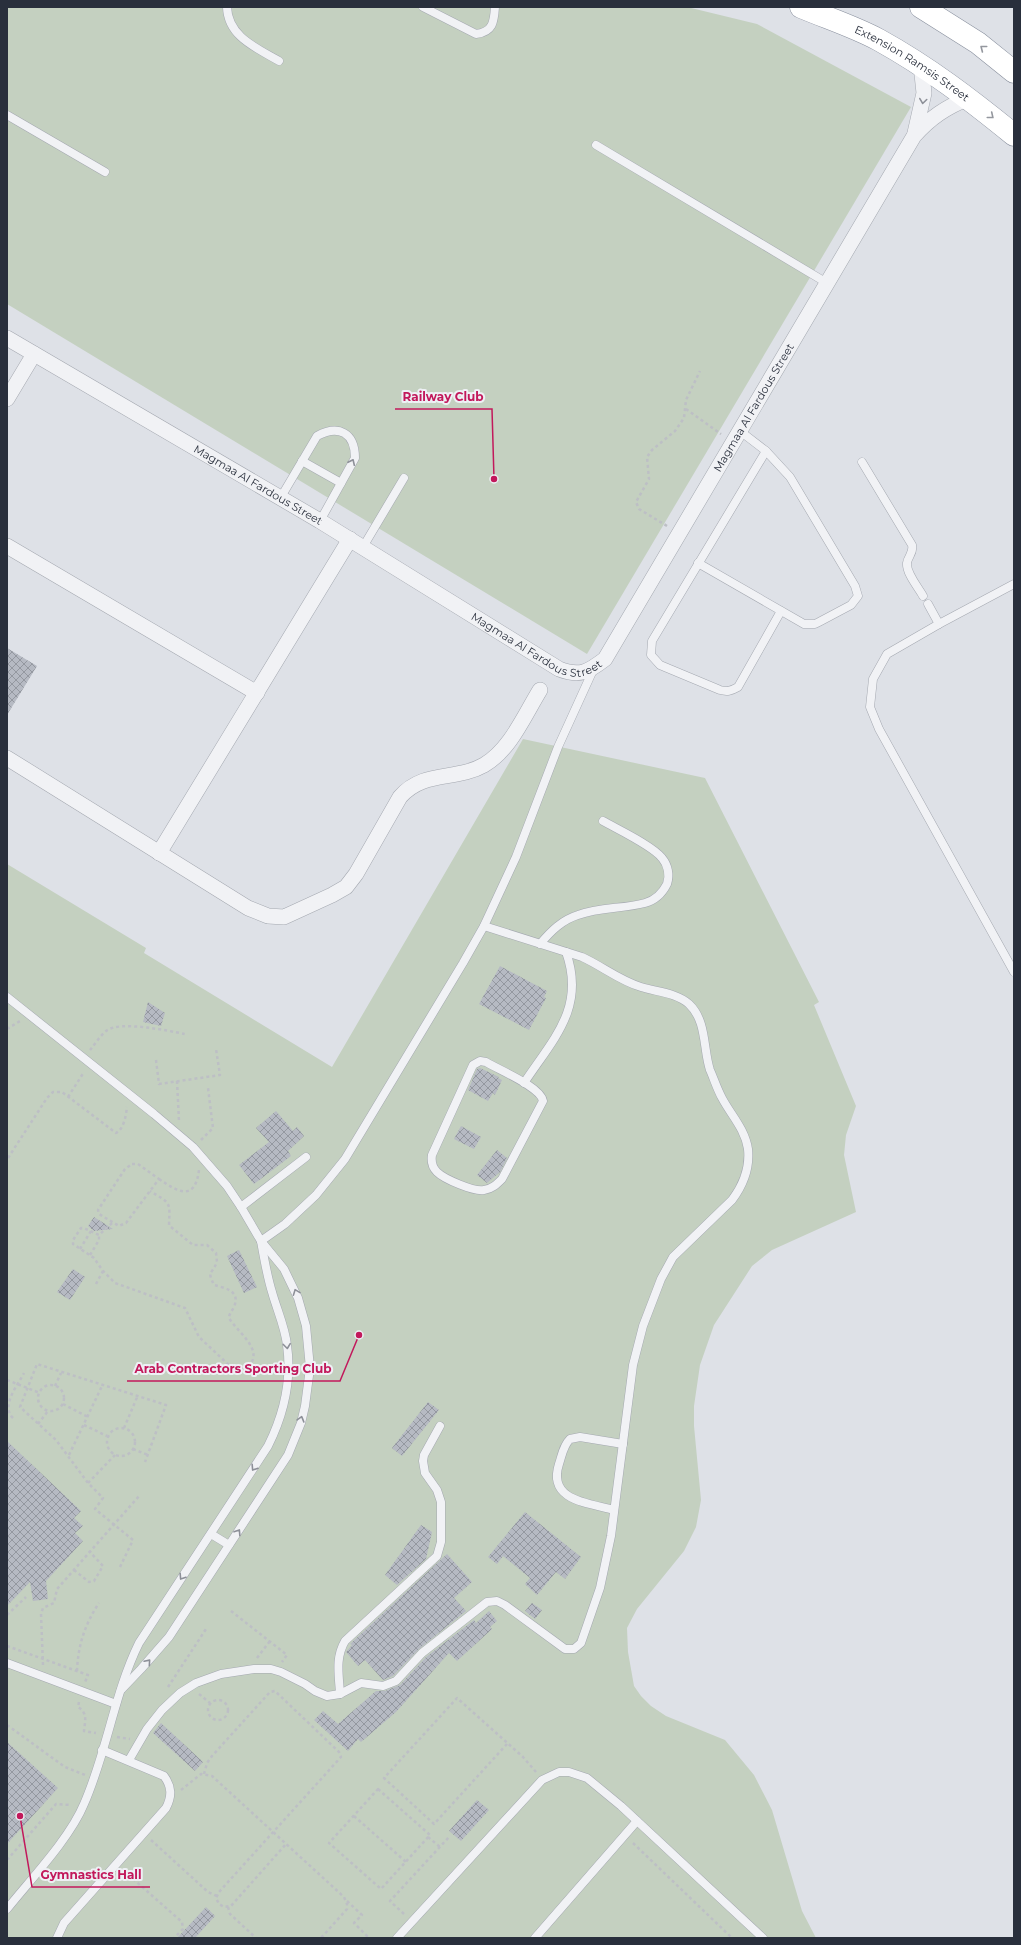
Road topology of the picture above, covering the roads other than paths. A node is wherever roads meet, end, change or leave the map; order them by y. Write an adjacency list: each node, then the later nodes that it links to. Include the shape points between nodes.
1 (227, 7): 8 (lane, via 230,23 236,33)
2 (423, 7): 3 (lane, via 476,34 490,29 494,23)
3 (495, 7)
4 (801, 7): 7 (highway, Extension Ramsis Street)
5 (842, 7): 7 (highway)
6 (921, 7): 10 (highway, one-way to 6, via 978,44)
7 (878, 39): 9 (highway, Extension Ramsis Street)
8 (279, 61)
9 (921, 65): 11 (highway, Extension Ramsis Street); 14 (street, Magmaa Al Fardous Street, one-way to 14, via 924,93)
10 (1014, 72)
11 (969, 98): 13 (highway, Extension Ramsis Street, one-way to 13); 14 (street, Magmaa Al Fardous Street, via 934,116)
12 (7, 115): 16 (lane)
13 (1014, 135)
14 (914, 136): 17 (street, Magmaa Al Fardous Street)
15 (596, 145): 17 (lane)
16 (105, 172)
17 (827, 283): 21 (street, Magmaa Al Fardous Street)
18 (7, 338): 19 (street, Magmaa Al Fardous Street)
19 (34, 354): 20 (street); 27 (street, Magmaa Al Fardous Street)
20 (7, 399)
21 (736, 436): 22 (lane); 37 (street, Magmaa Al Fardous Street, via 605,659)
22 (766, 451): 31 (lane); 35 (lane, via 796,487 858,591 855,602 815,624 804,624)
23 (302, 461): 26 (lane); 26 (lane, one-way to 23, via 355,458 355,446 349,436 339,431 327,431 317,436); 27 (lane)
24 (862, 462): 33 (lane, via 912,545 907,568)
25 (404, 478): 29 (lane)
26 (341, 483): 28 (lane)
27 (281, 497): 28 (street, Magmaa Al Fardous Street)
28 (320, 521): 29 (street, Magmaa Al Fardous Street)
29 (357, 543): 37 (street, Magmaa Al Fardous Street, via 559,669 571,674 581,674); 39 (street)
30 (7, 546): 39 (street)
31 (698, 563): 35 (lane); 35 (lane, via 652,641 651,655 660,665 720,690 732,691 738,687)
32 (1014, 584): 36 (lane)
33 (923, 596)
34 (928, 604): 36 (lane)
35 (781, 611)
36 (939, 624): 46 (lane, via 887,654 873,679 870,707 879,729)
37 (594, 668): 43 (lane, via 558,747 531,821)
38 (540, 690): 42 (street, via 499,754 475,770 426,779 413,784 400,797 352,881 339,891 292,914 276,918 248,908)
39 (256, 693): 42 (street)
40 (7, 758): 42 (street)
41 (603, 821): 44 (lane, via 662,857 668,868 668,880 664,891 655,899 644,903 578,914 550,931)
42 (159, 853)
43 (484, 926): 44 (lane); 51 (lane, via 345,1159 310,1201 285,1224)
44 (540, 944): 45 (lane)
45 (566, 952): 48 (lane, via 573,986 568,1015); 53 (lane, via 594,962 628,982 681,998 694,1009 702,1025 705,1051 715,1084 741,1128 748,1148 748,1168 739,1190 732,1200 680,1249 661,1279 637,1346)
46 (1014, 972)
47 (7, 997): 50 (lane, via 174,1130 201,1156)
48 (524, 1083): 48 (lane, via 486,1062 480,1061 473,1065 432,1155 431,1161 436,1172 477,1191 488,1189 498,1183 543,1101 538,1092)
49 (306, 1157): 50 (lane)
50 (242, 1207): 51 (lane)
51 (261, 1240): 55 (lane, one-way to 55, via 287,1345 286,1398 276,1431 268,1446); 56 (lane, one-way to 51, via 288,1455 301,1423 308,1389 309,1347 298,1298 284,1269)
52 (440, 1426): 59 (lane, via 423,1461 425,1473 437,1490 441,1502 439,1550 433,1561 345,1641 338,1659)
53 (623, 1444): 54 (lane); 54 (lane, via 580,1437 570,1439 564,1447 556,1476 560,1489 570,1498)
54 (614, 1510): 59 (lane, via 600,1588 578,1647 570,1650 562,1647 505,1605 492,1600 483,1604 428,1648 390,1684 377,1686 361,1683)
55 (211, 1534): 56 (lane); 58 (lane, one-way to 58, via 139,1643)
56 (229, 1545): 58 (lane, one-way to 56, via 168,1637)
57 (7, 1663): 60 (lane)
58 (120, 1690): 60 (lane)
59 (340, 1694): 62 (lane, via 320,1694 291,1676 271,1669 248,1669 208,1678 190,1686 170,1701 154,1719)
60 (116, 1704): 61 (lane)
61 (102, 1750): 62 (lane); 64 (lane, via 83,1806 57,1846)
62 (129, 1760): 65 (lane, via 164,1776 169,1783 170,1800 166,1808 64,1923)
63 (637, 1821): 66 (lane, via 587,1778 578,1774 559,1772 542,1780); 67 (lane); 68 (lane)
64 (7, 1909)
65 (57, 1938)
66 (397, 1938)
67 (535, 1938)
68 (763, 1938)

